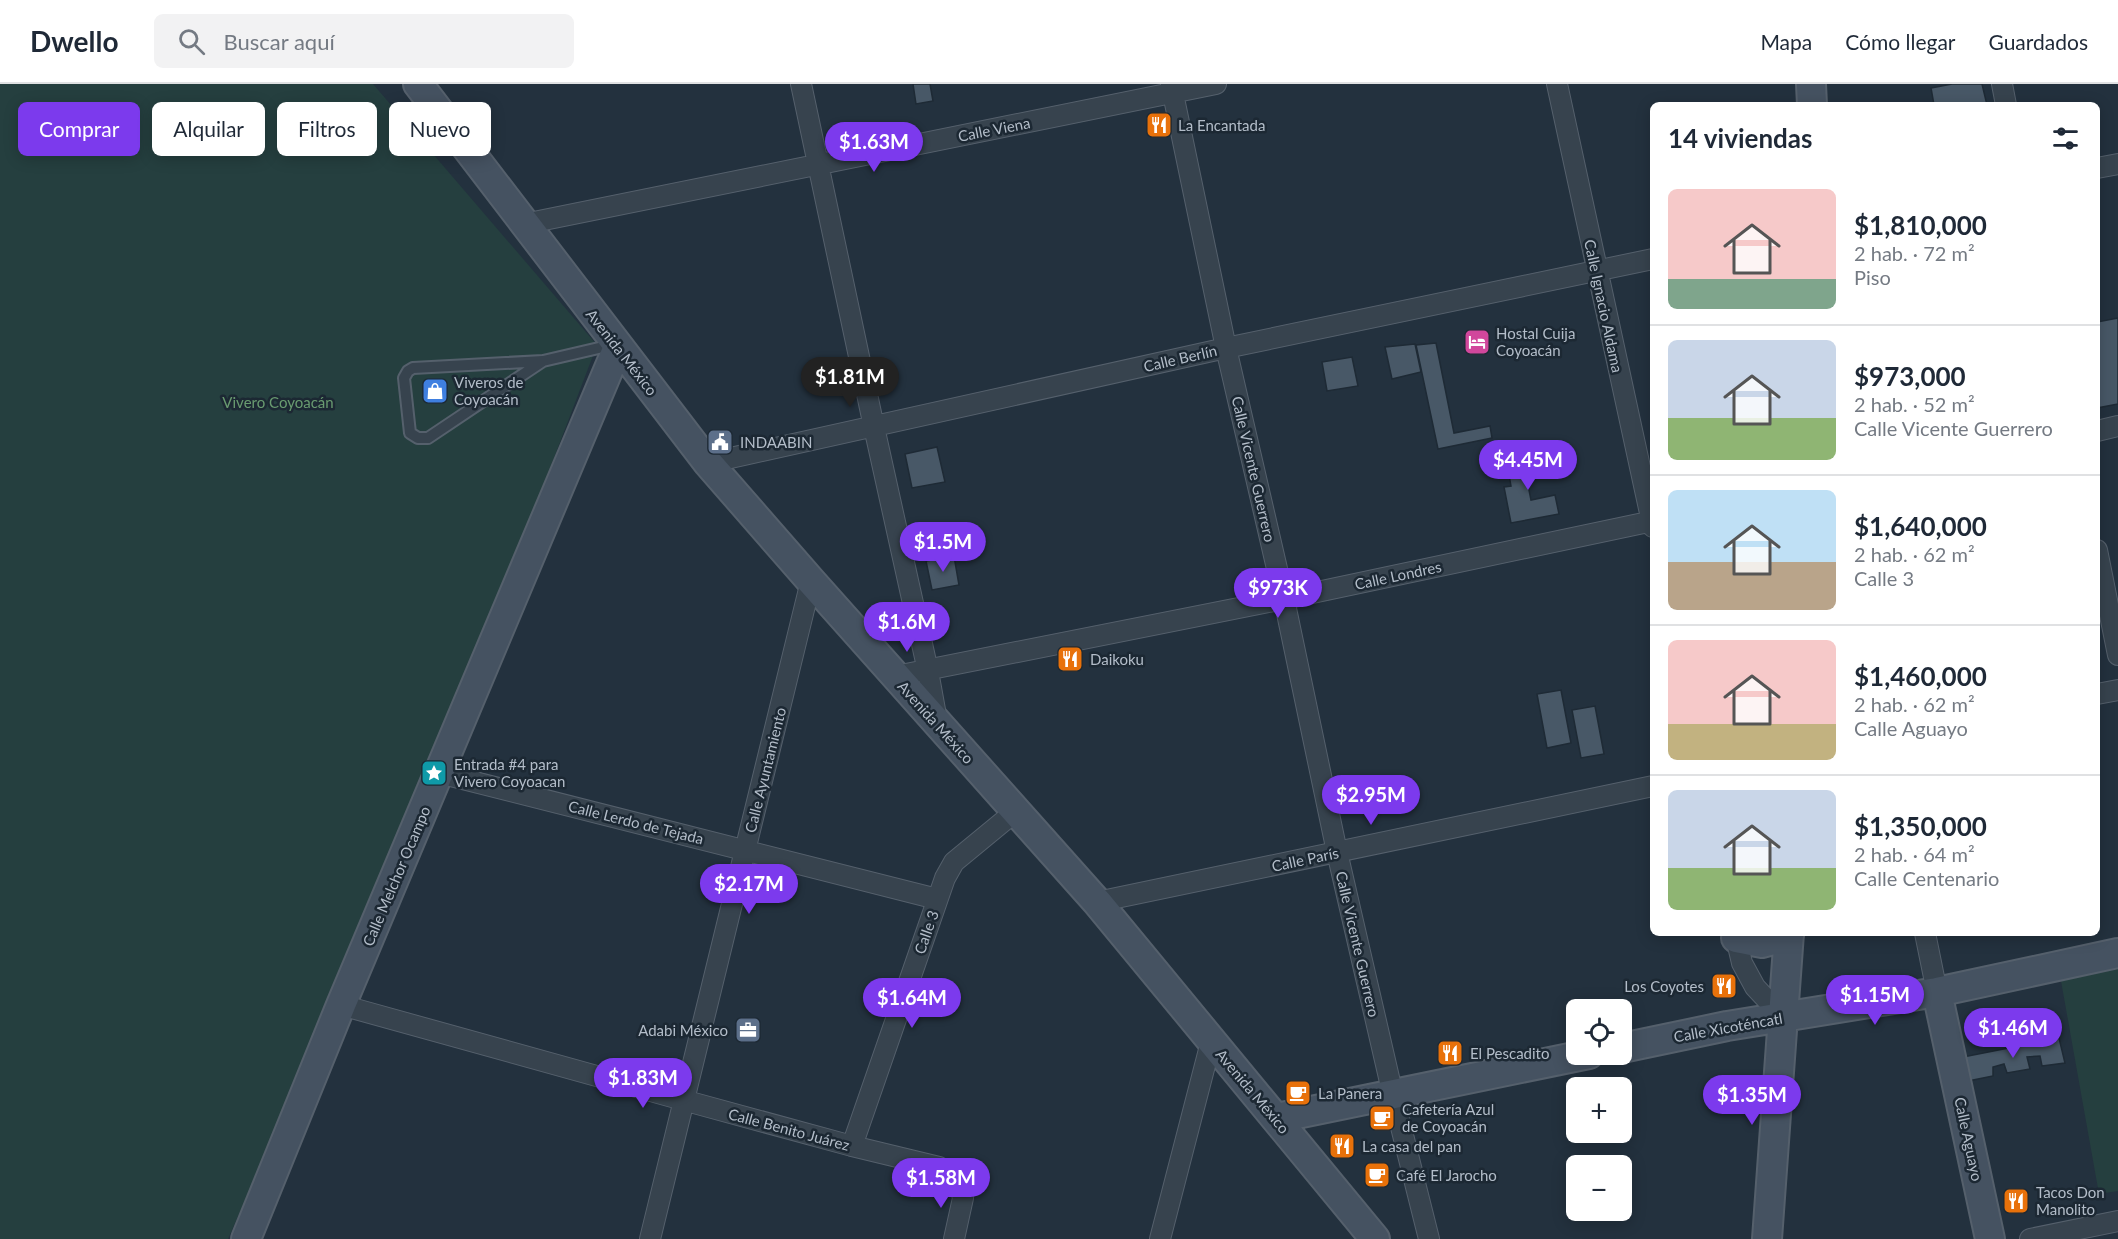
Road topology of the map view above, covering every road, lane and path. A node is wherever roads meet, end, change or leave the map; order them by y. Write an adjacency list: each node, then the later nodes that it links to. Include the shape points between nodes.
1 (418, 84): 13 (street, Avenida México)
2 (801, 84): 11 (street)
3 (1216, 84): 7 (street, Calle Viena)
4 (1557, 84): 15 (street, Calle Ignacio Aldama)
5 (1811, 84): 8 (street)
6 (2002, 84): 9 (street)
7 (1172, 88): 11 (street, Calle Viena); 17 (street, Calle Vicente Guerrero)
8 (1812, 102)
9 (2005, 102)
10 (2118, 164): 12 (street)
11 (818, 165): 13 (street, Calle Viena); 19 (street)
12 (2100, 167)
13 (524, 224): 16 (street, Avenida México)
14 (1650, 260): 15 (street, Calle Berlín)
15 (1596, 271): 17 (street, Calle Berlín); 23 (street, Calle Ignacio Aldama)
16 (617, 346): 18 (lane); 22 (street, Avenida México); 34 (street, Calle Melchor Ocampo)
17 (1226, 348): 19 (street, Calle Berlín); 27 (street, Calle Vicente Guerrero)
18 (543, 361): 18 (lane, via 408,371 404,378 410,433 428,438)
19 (874, 426): 22 (street, Calle Berlín); 29 (street)
20 (2118, 426): 21 (street)
21 (2100, 429)
22 (708, 463): 26 (street, Avenida México)
23 (1650, 510)
24 (1650, 524): 27 (street, Calle Londres)
25 (2100, 565): 28 (street)
26 (811, 581): 30 (street, Avenida México); 37 (street, Calle Ayuntamiento)
27 (1284, 599): 29 (street, Calle Londres); 38 (street, Calle Vicente Guerrero)
28 (2118, 656)
29 (928, 671): 30 (street, Calle Londres); 33 (street)
30 (896, 676): 33 (street, Avenida México)
31 (2118, 690): 32 (street)
32 (2100, 693)
33 (938, 724): 36 (street, Avenida México)
34 (439, 773): 37 (street, Calle Lerdo de Tejada); 48 (street, Calle Melchor Ocampo)
35 (1650, 787): 38 (street, Calle París)
36 (1016, 811): 39 (street, Calle 3, via 954,862); 40 (street, Avenida México)
37 (746, 849): 39 (street, Calle Lerdo de Tejada); 54 (street, Calle Ayuntamiento)
38 (1337, 852): 40 (street, Calle París); 53 (street, Calle Vicente Guerrero)
39 (937, 899): 56 (street, Calle 3)
40 (1097, 902): 50 (street, Avenida México)
41 (1736, 936): 49 (street, via 1742,963 1755,987)
42 (1739, 936): 43 (street, via 1762,943)
43 (1783, 936)
44 (1789, 936): 49 (street)
45 (1926, 936): 47 (street, Calle Aguayo)
46 (2118, 953): 47 (street, Calle Xicoténcatl)
47 (1937, 992): 49 (street, Calle Xicoténcatl); 65 (street, Calle Aguayo)
48 (341, 1005): 54 (street, Calle Benito Juárez); 58 (street, Calle Melchor Ocampo)
49 (1783, 1017): 51 (street, Calle Xicoténcatl); 64 (street)
50 (1211, 1042): 55 (street, Avenida México); 61 (street)
51 (1632, 1046)
52 (1566, 1059): 53 (street)
53 (1393, 1095): 55 (street); 63 (street, Calle Vicente Guerrero)
54 (683, 1101): 56 (street, Calle Benito Juárez); 59 (street, Calle Ayuntamiento)
55 (1277, 1118): 62 (street, Avenida México)
56 (852, 1146): 60 (street, Calle Benito Juárez, via 939,1167 958,1178 963,1198)
57 (2118, 1221): 66 (street)
58 (246, 1239)
59 (650, 1239)
60 (954, 1239)
61 (1160, 1239)
62 (1376, 1239)
63 (1429, 1239)
64 (1767, 1239)
65 (1990, 1239)
66 (2030, 1239)

